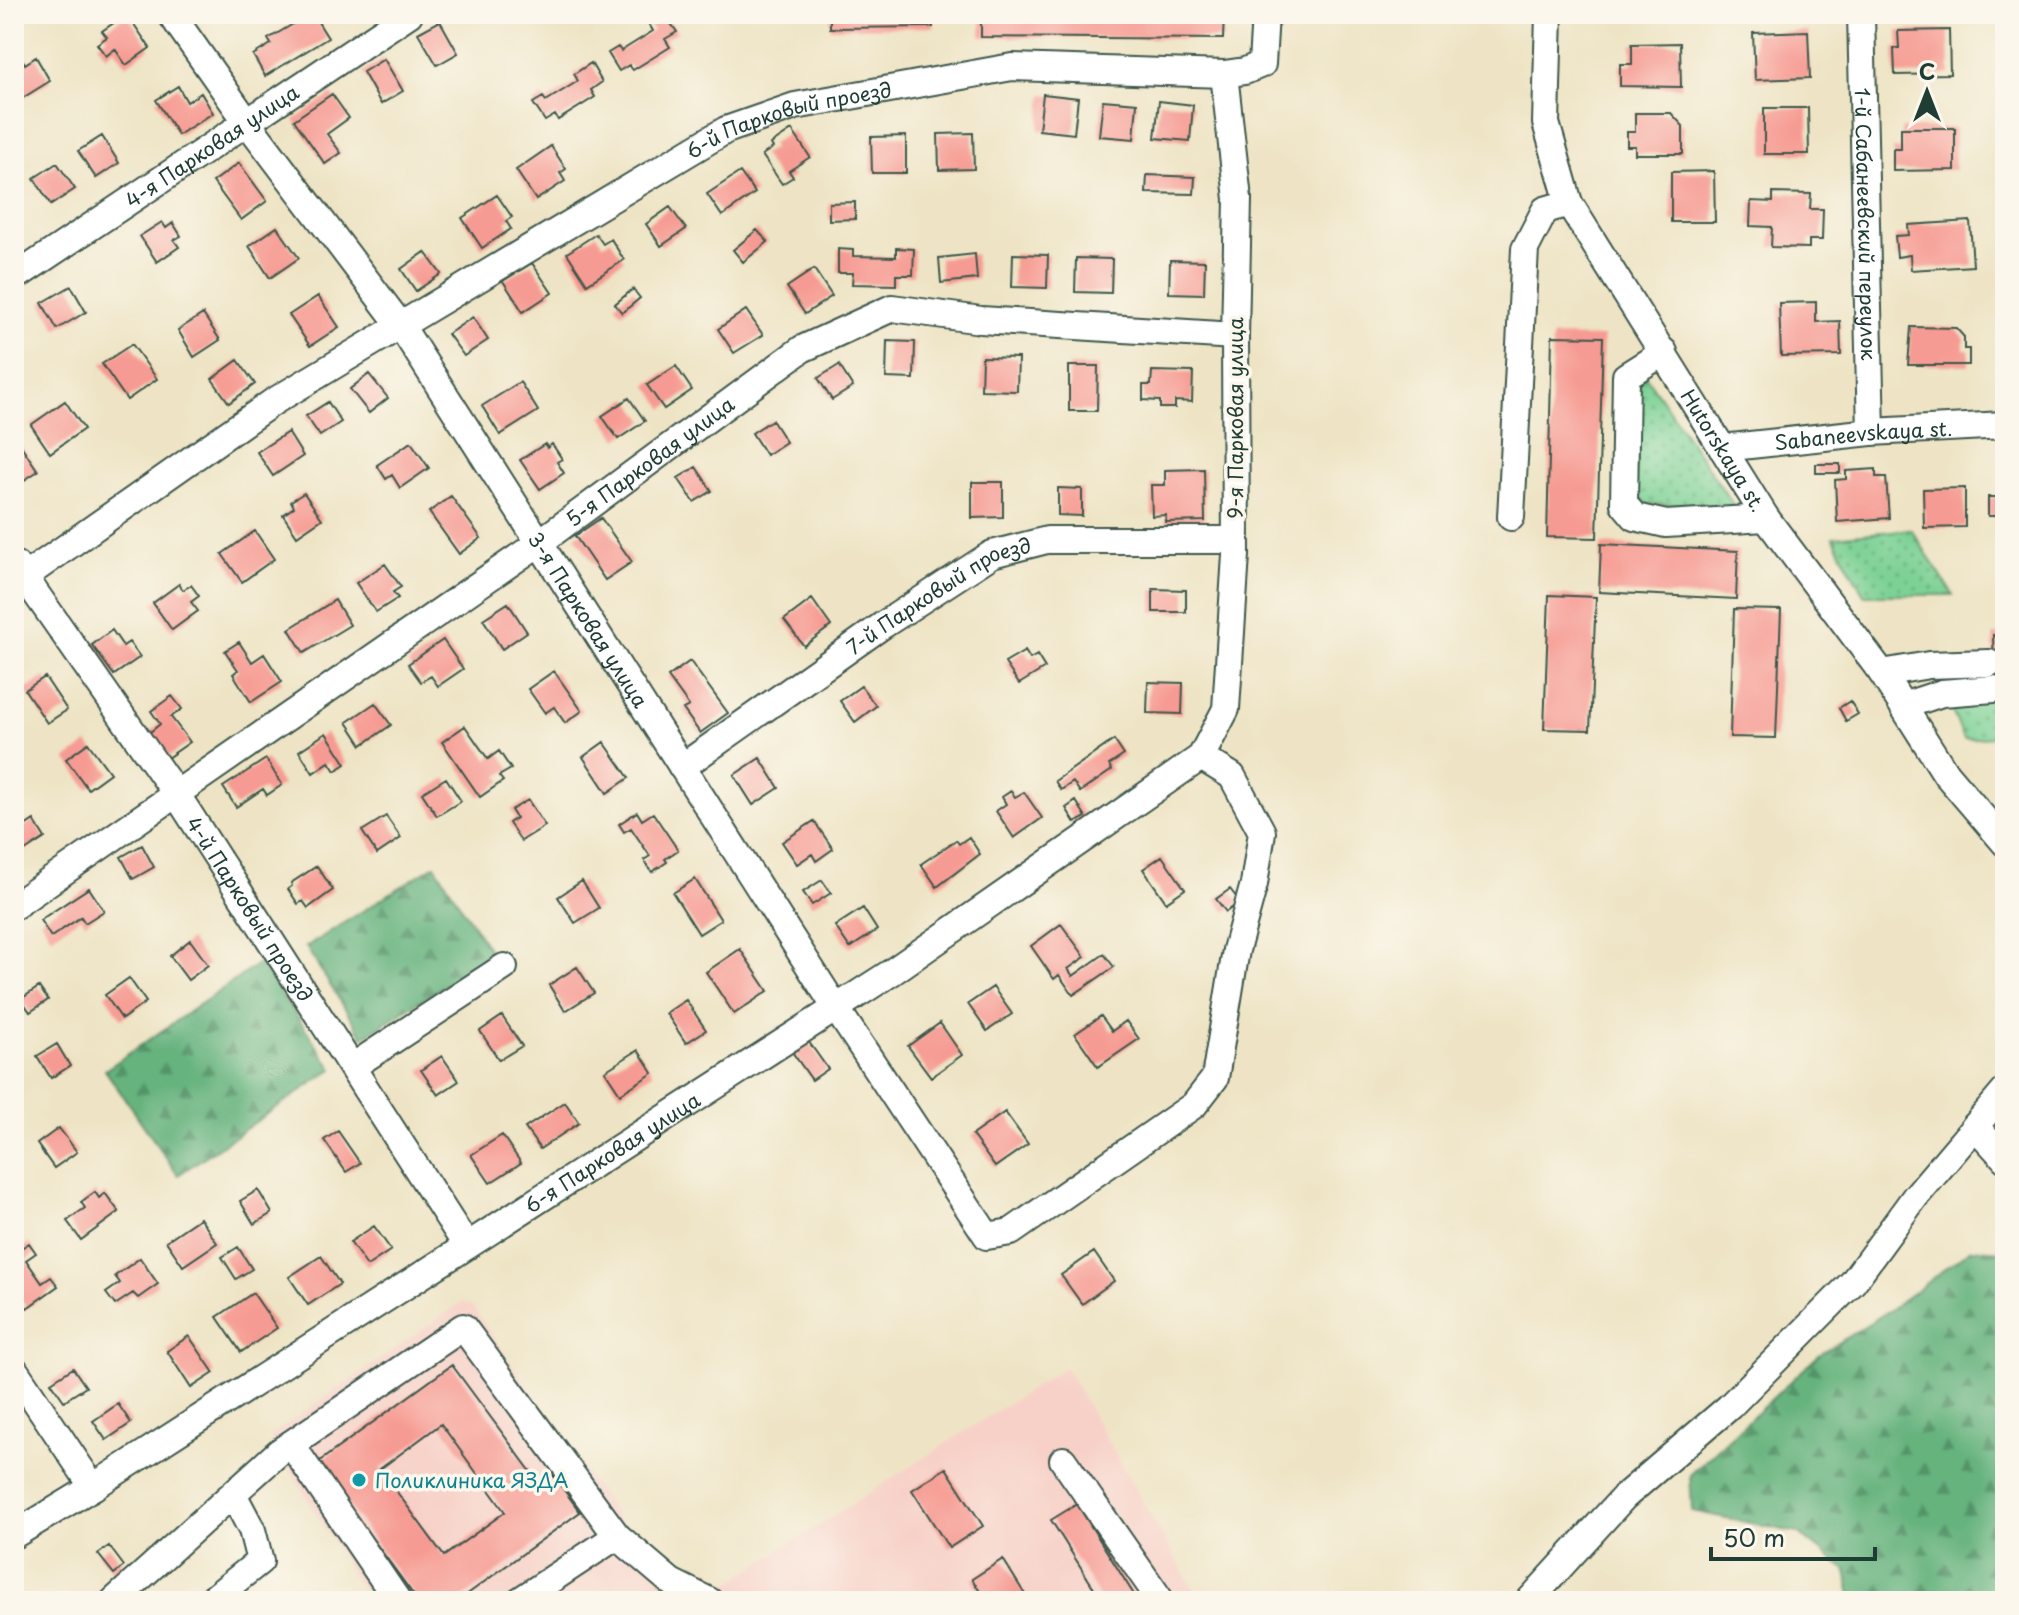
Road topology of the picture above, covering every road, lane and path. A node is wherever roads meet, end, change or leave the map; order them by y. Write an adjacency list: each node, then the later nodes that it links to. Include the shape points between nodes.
1 (171, 14): 7 (street, 3-я Парковая улица)
2 (409, 14): 7 (street, 4-я Парковая улица)
3 (1265, 14): 6 (street, 6-й Парковый проезд, via 1262,64)
4 (1549, 14): 8 (street, Hutorskaya st., via 1546,123)
5 (1861, 14): 14 (street, 1-й Сабанеевский переулок)
6 (1224, 74): 10 (street, 6-й Парковый проезд, via 1012,67 795,106 726,130); 11 (street, 9-я Парковая улица, via 1238,199)
7 (247, 122): 9 (street, 4-я Парковая улица); 10 (street, 3-я Парковая улица)
8 (1569, 203): 12 (street, Hutorskaya st.); 16 (street, via 1545,210 1525,249)
9 (14, 278)
10 (401, 326): 19 (street, 3-я Парковая улица); 20 (street, 4-й Парковый проезд, via 273,402)
11 (1235, 336): 18 (street, 9-я Парковая улица); 19 (street, 5-я Парковая улица, via 981,320 892,308 802,349)
12 (1664, 352): 15 (street, Hutorskaya st.); 17 (street, via 1626,376 1624,504 1635,517 1666,524)
13 (2005, 425): 14 (street, Sabaneevskaya st.)
14 (1871, 432): 15 (street, Sabaneevskaya st.)
15 (1722, 448): 17 (street, Hutorskaya st.)
16 (1511, 517)
17 (1766, 518): 21 (street, Hutorskaya st.)
18 (1235, 540): 23 (street, 9-я Парковая улица, via 1226,709); 24 (street, 7-й Парковый проезд, via 1047,540 992,554)
19 (539, 543): 24 (street, 3-я Парковая улица); 25 (street, 5-я Парковая улица)
20 (17, 574): 25 (street, 4-й Парковый проезд)
21 (1882, 673): 22 (street, Hutorskaya st.); 22 (street, via 1929,665 1992,676)
22 (1903, 706): 26 (street, Hutorskaya st., via 1946,774)
23 (1201, 757): 29 (street, 6-я Парковая улица); 29 (street, 3-я Парковая улица, via 1232,776 1262,832 1215,1078 1194,1105 1011,1232 987,1236)
24 (682, 767): 29 (street, 3-я Парковая улица)
25 (177, 795): 27 (street, 5-я Парковая улица); 30 (street, 4-й Парковый проезд)
26 (2005, 843)
27 (14, 906)
28 (504, 967): 30 (street)
29 (836, 1008): 34 (street, 6-я Парковая улица)
30 (352, 1067): 34 (street, 4-й Парковый проезд)
31 (2005, 1091): 32 (street)
32 (1975, 1126): 33 (street); 48 (street, via 1853,1282 1729,1407 1624,1497)
33 (2005, 1159)
34 (466, 1245): 38 (street, 6-я Парковая улица)
35 (14, 1369): 38 (street)
36 (291, 1444): 39 (street); 41 (street, via 463,1327); 44 (street)
37 (1063, 1460): 47 (street)
38 (93, 1487): 40 (street, 6-я Парковая улица)
39 (233, 1494): 42 (street); 43 (street, via 252,1530 260,1561)
40 (14, 1535)
41 (617, 1536): 45 (street); 46 (street, via 671,1582)
42 (114, 1601)
43 (210, 1601)
44 (398, 1601)
45 (519, 1601)
46 (709, 1601)
47 (1161, 1601)
48 (1529, 1601)

